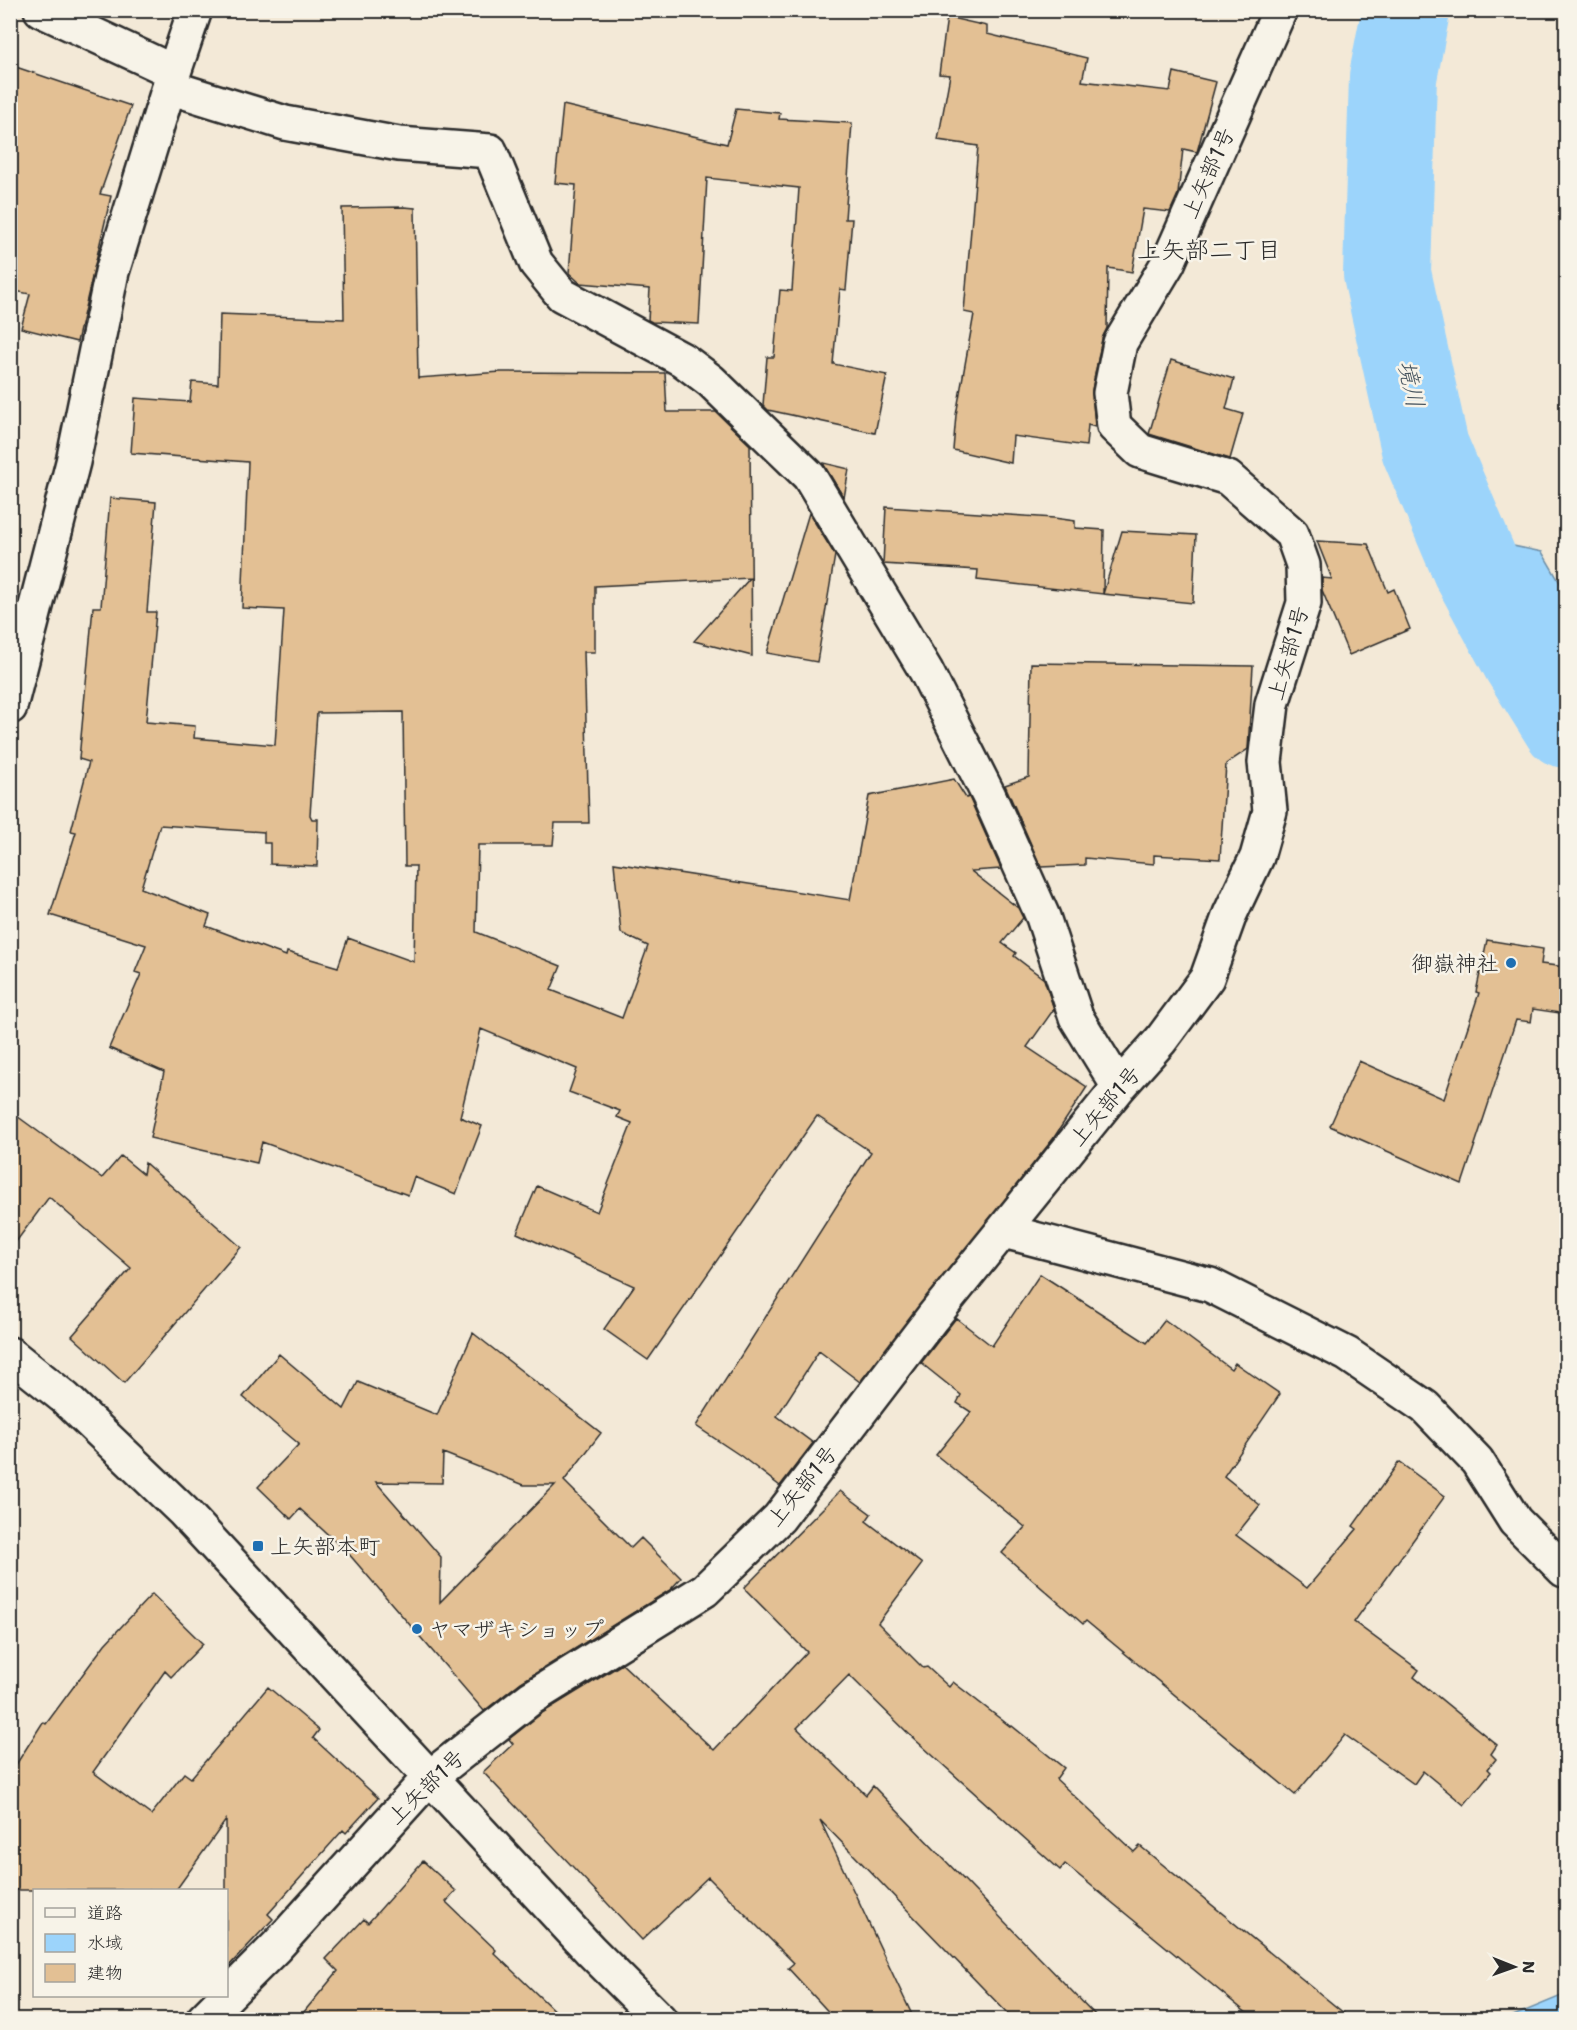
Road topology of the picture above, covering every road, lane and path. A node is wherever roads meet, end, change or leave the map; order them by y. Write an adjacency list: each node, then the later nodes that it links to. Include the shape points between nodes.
1 (41, 10): 4 (street)
2 (195, 10): 4 (street)
3 (1280, 10): 6 (street, 上矢部1号, via 1168,263 1120,343 1110,393 1114,426 1140,452 1228,478 1292,534 1303,566 1304,603 1272,704 1264,762 1270,811 1257,857 1230,914 1207,978 1161,1040)
4 (171, 79): 5 (street, via 112,272 73,462); 6 (street, via 285,123 399,144 490,151 536,263 562,295 683,360 711,381 809,476 926,671 1043,916 1076,1017)
5 (10, 707)
6 (1119, 1087): 7 (street, 上矢部1号)
7 (1004, 1231): 9 (street, via 1210,1285 1347,1354 1425,1407 1477,1461 1515,1521); 10 (street, 上矢部1号, via 779,1518 705,1590 531,1698)
8 (10, 1354): 10 (street, via 65,1398 183,1511)
9 (1564, 1570)
10 (429, 1778): 11 (street, 上矢部1号); 14 (street)
11 (228, 1994)
12 (225, 1997): 13 (street, 上矢部1号)
13 (203, 2019)
14 (658, 2019)

